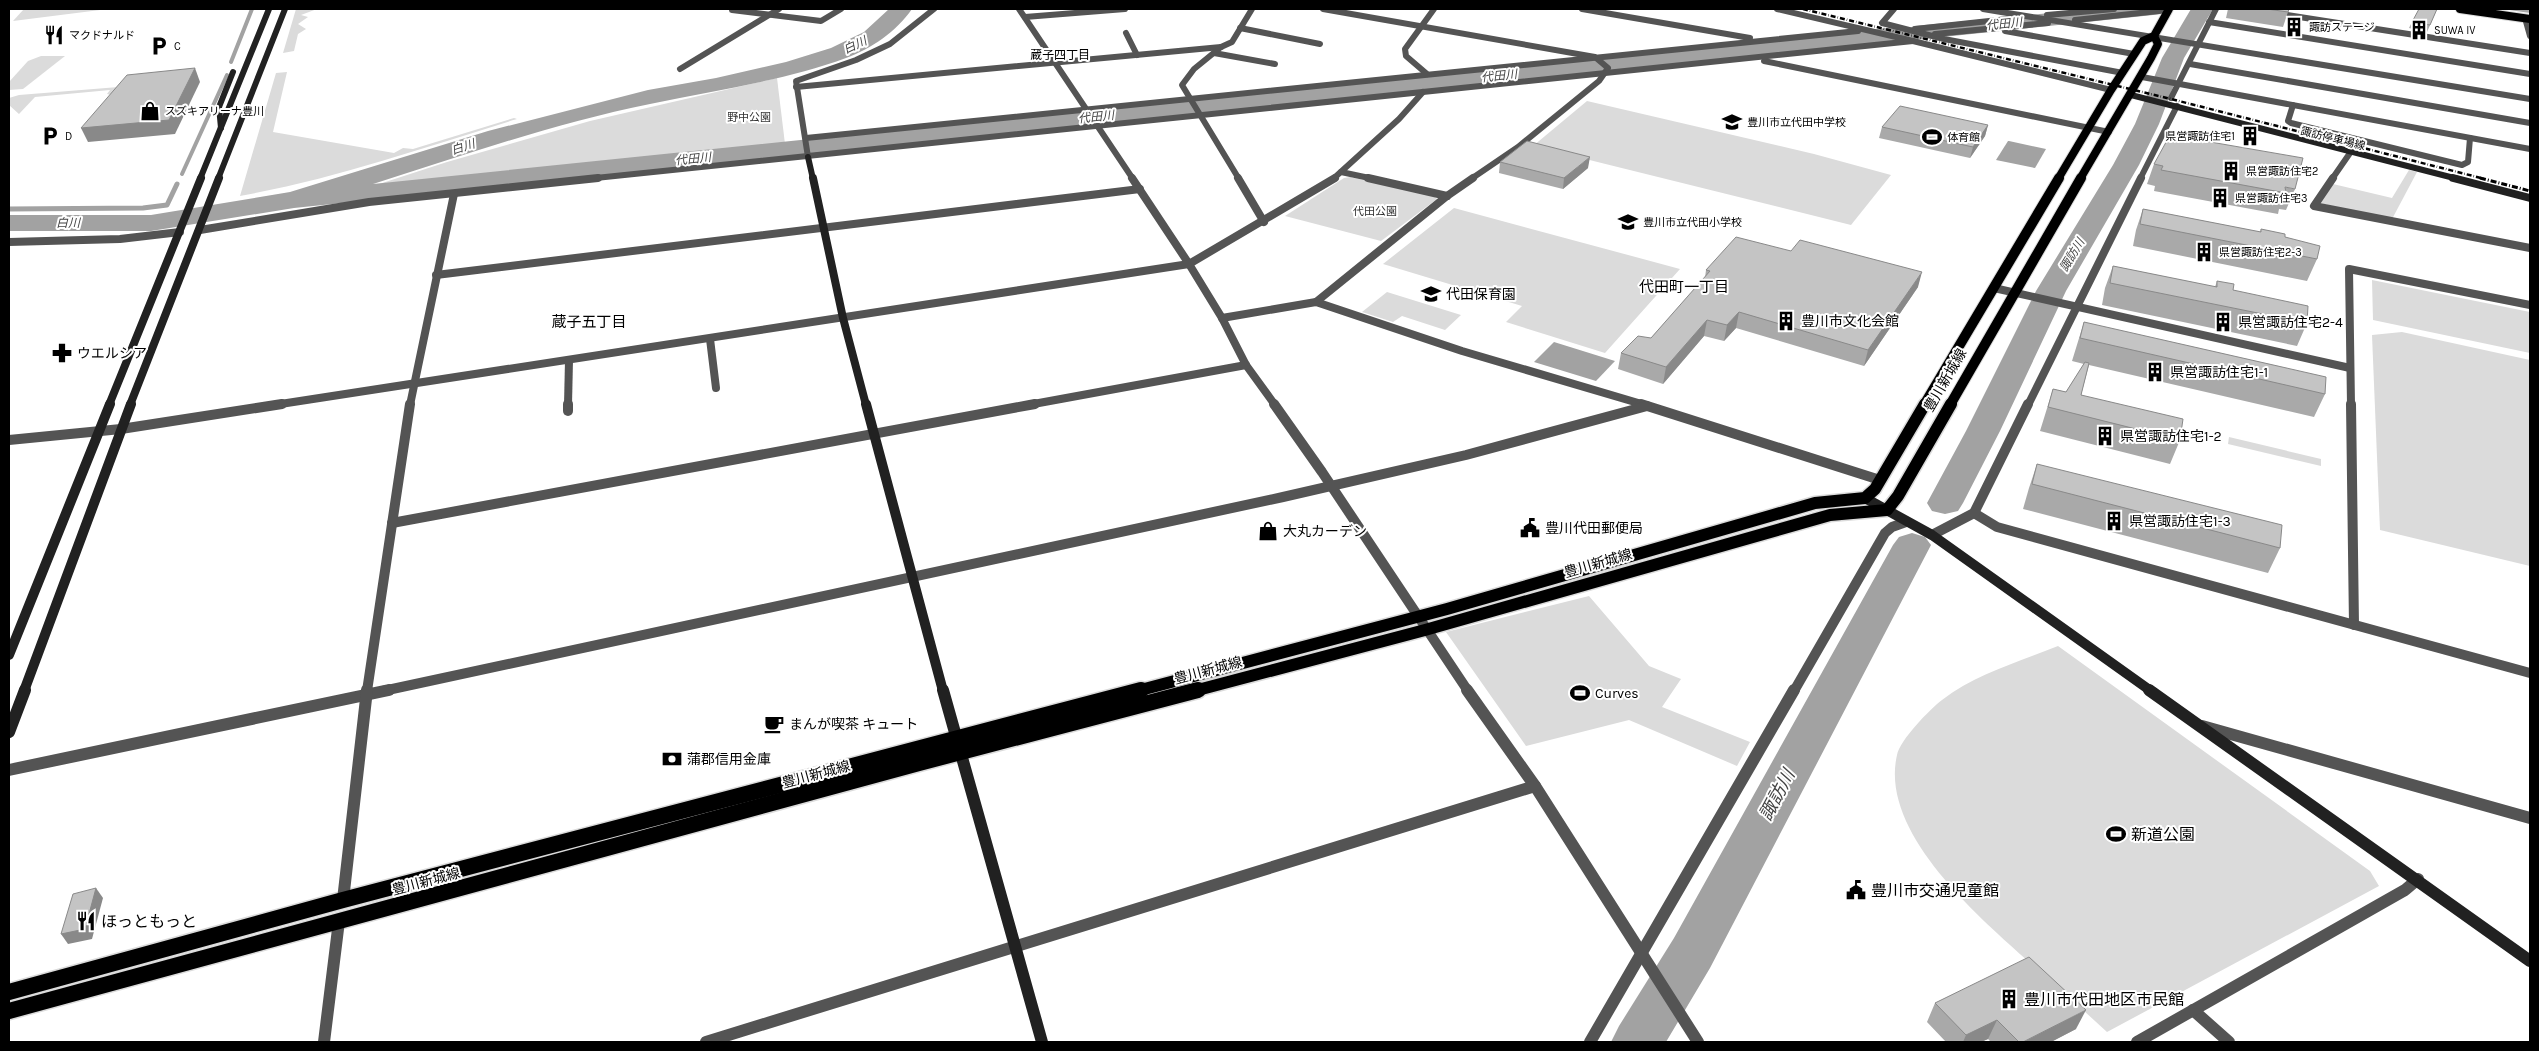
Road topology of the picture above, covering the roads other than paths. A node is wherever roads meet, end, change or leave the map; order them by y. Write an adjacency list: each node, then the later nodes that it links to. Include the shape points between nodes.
1 (269, 9): 72 (street)
2 (284, 9): 85 (street)
3 (730, 9): 21 (street)
4 (779, 9): 21 (street)
5 (841, 9): 21 (street, via 821,21)
6 (934, 9): 58 (street, via 890,44 856,60 800,79 796,81)
7 (1019, 9): 23 (street)
8 (1126, 9): 23 (street)
9 (1252, 9): 28 (street)
10 (1323, 9): 27 (street)
11 (1434, 9): 27 (street)
12 (1582, 9): 36 (street)
13 (1777, 9): 30 (street)
14 (1894, 9): 31 (street, via 1882,23)
15 (1983, 9): 22 (street)
16 (2116, 9): 22 (street)
17 (2216, 9): 26 (street)
18 (2460, 9): 24 (main road)
19 (2169, 10): 25 (street); 34 (main road, 豊川新城線)
20 (2266, 12): 42 (street)
21 (769, 14): 50 (street)
22 (2031, 17): 25 (street); 31 (street)
23 (1025, 18): 47 (street)
24 (2528, 19): 35 (street)
25 (2058, 21): 29 (street); 34 (street)
26 (2209, 22): 38 (street); 55 (street)
27 (1421, 26): 45 (street); 54 (street, via 1405,49 1406,56)
28 (1240, 28): 39 (street); 40 (street, via 1232,42)
29 (1992, 28): 33 (street); 43 (street)
30 (1869, 29): 36 (street); 37 (street)
31 (1911, 30): 33 (street)
32 (1126, 33): 44 (street)
33 (1926, 35): 53 (street)
34 (2154, 36): 38 (street); 43 (main road, 豊川新城線, via 2143,40); 56 (main road, 豊川新城線, via 2158,44)
35 (2530, 36)
36 (1763, 40): 45 (street)
37 (1913, 41): 46 (street); 59 (street)
38 (2198, 43): 49 (street); 62 (street)
39 (1320, 44)
40 (1221, 47): 41 (street); 44 (street)
41 (1214, 53): 48 (street); 63 (street, via 1194,69 1182,85)
42 (2530, 53)
43 (2134, 54): 53 (main road, 豊川新城線)
44 (1137, 55): 47 (street)
45 (1596, 58): 51 (street); 54 (street)
46 (1756, 59): 51 (street); 71 (street)
47 (1056, 62): 58 (street); 67 (street)
48 (1275, 64)
49 (2190, 64): 57 (street); 69 (street)
50 (680, 69)
51 (1606, 70): 60 (street); 82 (street, via 1599,82 1518,146)
52 (233, 72): 72 (street, via 219,107)
53 (2123, 73): 59 (main road, 豊川新城線)
54 (1427, 74): 63 (street)
55 (2530, 74)
56 (2146, 78): 57 (street); 61 (main road, 豊川新城線)
57 (2179, 84): 64 (street); 65 (street)
58 (796, 87): 75 (street)
59 (2111, 90): 71 (main road, 豊川新城線)
60 (1423, 92): 68 (street); 79 (street, via 1399,119)
61 (2135, 96): 64 (street, 諏訪停車場線); 73 (main road, 豊川新城線)
62 (2530, 98)
63 (1191, 100): 67 (street); 68 (street)
64 (2170, 101): 66 (street, 諏訪停車場線)
65 (2293, 105): 74 (street); 74 (street, via 2288,122 2462,165 2468,162)
66 (2177, 106): 77 (street, 諏訪停車場線); 96 (street)
67 (1086, 111): 70 (street); 75 (street)
68 (1200, 114): 70 (street); 84 (street)
69 (2530, 123)
70 (1095, 126): 78 (street); 80 (street)
71 (2089, 128): 73 (street); 92 (main road, 豊川新城線)
72 (221, 132): 87 (street)
73 (2109, 132): 93 (main road, 豊川新城線, via 2094,152)
74 (2470, 138): 76 (street)
75 (806, 140): 78 (street)
76 (2530, 149)
77 (2350, 153): 83 (street, 諏訪停車場線); 89 (street, via 2314,206)
78 (808, 155): 81 (street); 86 (street)
79 (1341, 172): 82 (street); 84 (street)
80 (1140, 189): 86 (street); 90 (street)
81 (454, 194): 85 (street, via 368,202); 91 (street)
82 (1447, 196): 94 (street)
83 (2530, 198)
84 (1264, 222): 90 (street)
85 (202, 226): 107 (street)
86 (825, 227): 91 (street); 97 (street)
87 (180, 229): 88 (street, via 120,239); 108 (street)
88 (9, 242)
89 (2530, 248)
90 (1189, 264): 97 (street); 98 (street)
91 (436, 275): 103 (street)
92 (1994, 288): 93 (street); 111 (main road, 豊川新城線)
93 (2014, 293): 96 (street); 114 (main road, 豊川新城線)
94 (1316, 302): 98 (street); 105 (street, via 1462,351)
95 (2530, 305): 102 (street, via 2349,269)
96 (2075, 307): 102 (street); 115 (street)
97 (843, 318): 99 (street); 109 (street)
98 (1222, 318): 101 (street)
99 (710, 339): 100 (street); 104 (street)
100 (569, 360): 103 (street); 106 (street)
101 (1246, 365): 109 (street); 112 (street)
102 (2350, 368): 121 (street)
103 (413, 384): 107 (street); 117 (street)
104 (716, 388)
105 (1647, 406): 111 (street); 112 (street, via 1545,435)
106 (568, 411)
107 (121, 430): 108 (street); 127 (street)
108 (100, 431): 110 (street); 123 (street)
109 (874, 434): 117 (street); 119 (street)
110 (9, 440)
111 (1880, 480): 113 (main road, 豊川新城線)
112 (1331, 487): 119 (street); 120 (street)
113 (1866, 498): 114 (street); 120 (main road, 豊川新城線, via 1815,503)
114 (1887, 510): 116 (street); 122 (main road, 豊川新城線, via 1830,514)
115 (1974, 513): 118 (street); 121 (street, via 1997,527)
116 (1906, 522): 118 (street); 137 (street, via 1885,533)
117 (392, 523): 125 (street)
118 (1932, 535): 126 (street)
119 (913, 576): 125 (street); 128 (street)
120 (1417, 616): 122 (street); 128 (main road, 豊川新城線)
121 (2354, 625): 124 (street)
122 (1425, 630): 129 (main road, 豊川新城線); 131 (street)
123 (9, 655)
124 (2530, 673)
125 (366, 696): 130 (street); 134 (street)
126 (2202, 726): 132 (street); 133 (street)
127 (9, 732)
128 (956, 737): 129 (street); 134 (main road, 豊川新城線)
129 (961, 752): 135 (main road, 豊川新城線); 136 (street)
130 (9, 770)
131 (1535, 786): 136 (street); 137 (street)
132 (2530, 818)
133 (2418, 880): 138 (street); 140 (street)
134 (343, 900): 139 (main road, 豊川新城線)
135 (339, 921): 141 (main road, 豊川新城線); 143 (street)
136 (1017, 946): 144 (street); 145 (street)
137 (1643, 954): 142 (street); 146 (street)
138 (2530, 961)
139 (9, 992)
140 (2193, 1010): 147 (street); 148 (street)
141 (9, 1011)
142 (1697, 1041)
143 (324, 1042)
144 (706, 1042)
145 (1042, 1042)
146 (1590, 1042)
147 (2137, 1042)
148 (2228, 1042)

